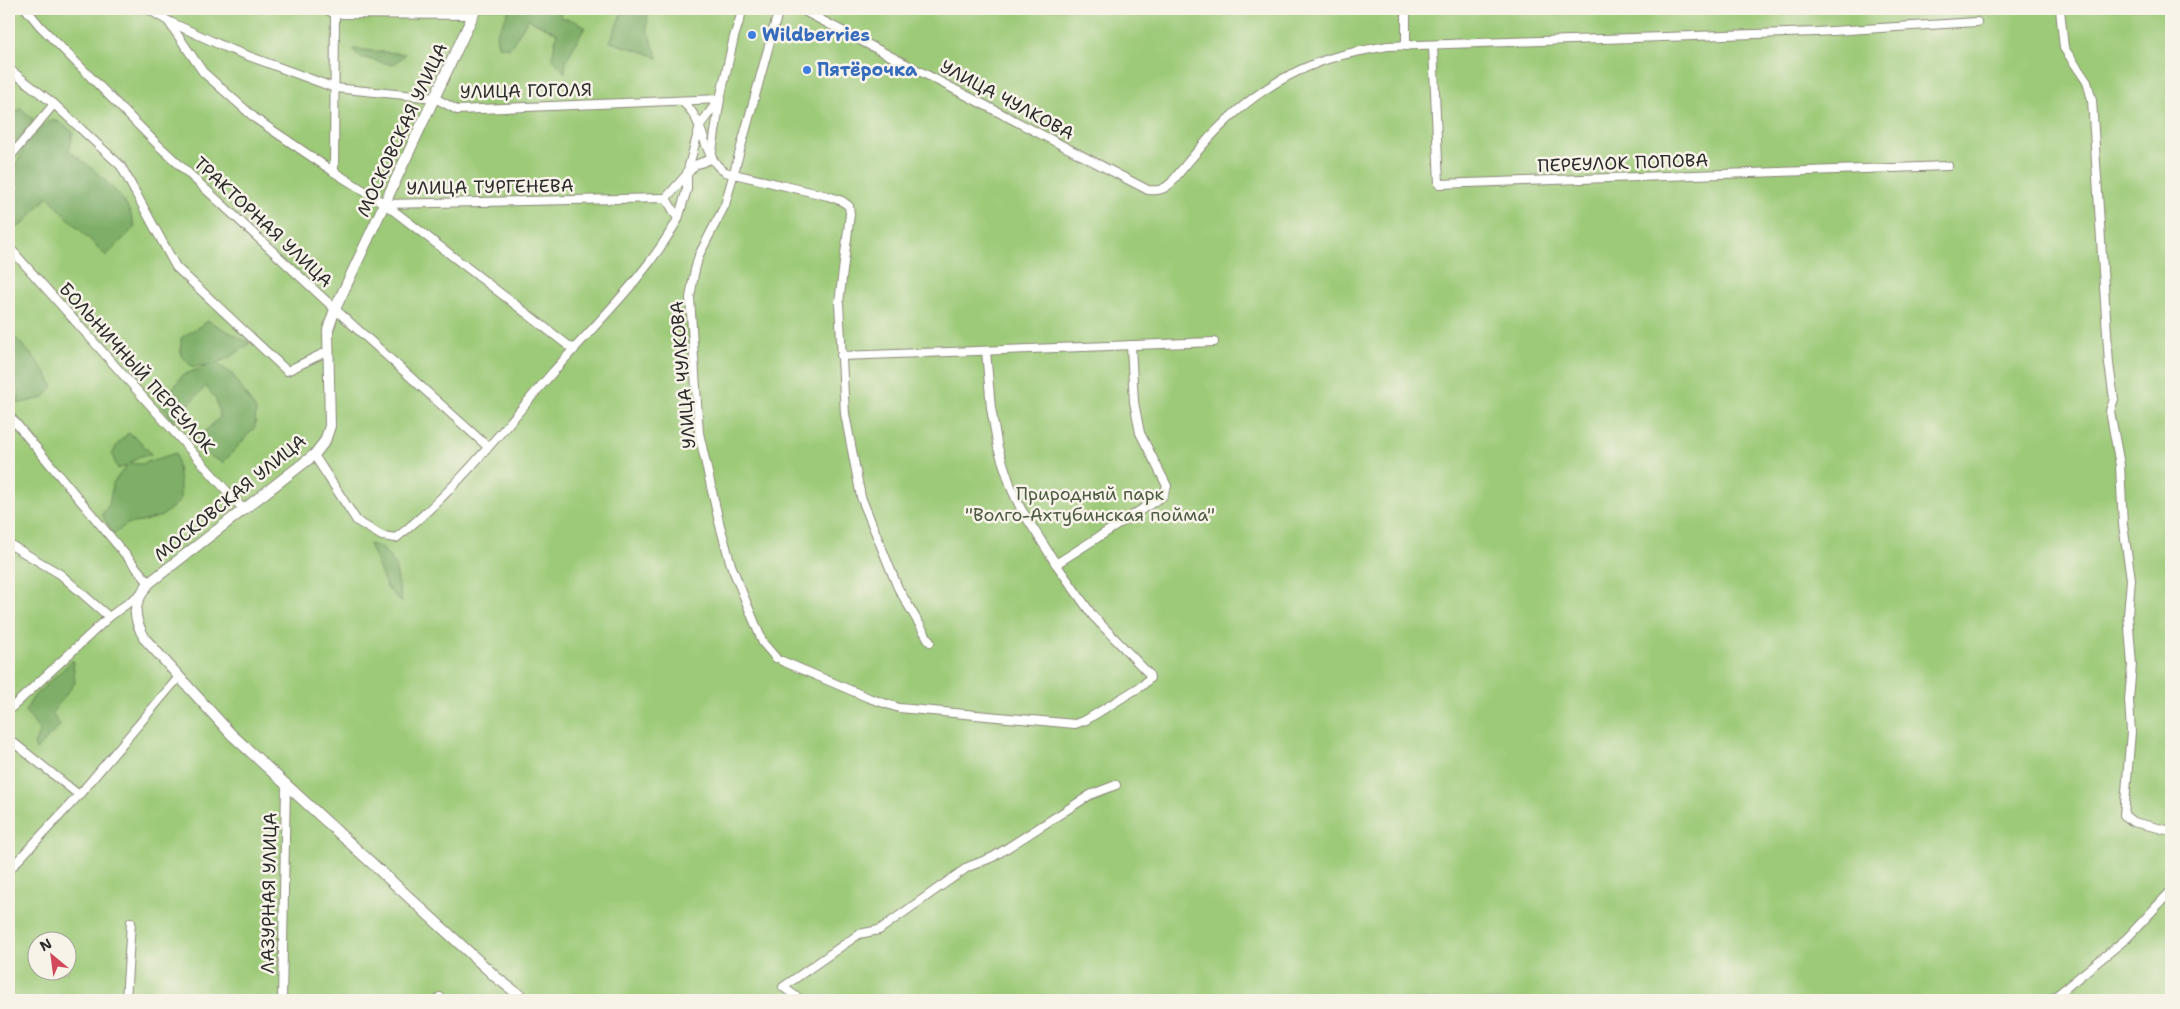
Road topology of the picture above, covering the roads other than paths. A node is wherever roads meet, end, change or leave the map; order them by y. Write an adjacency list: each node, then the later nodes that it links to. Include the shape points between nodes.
1 (26, 9): 32 (street, ТРАКТОРНАЯ УЛИЦА, via 158,145)
2 (148, 9): 11 (street, УЛИЦА ТУРГЕНЕВА)
3 (325, 9): 9 (street)
4 (743, 9): 18 (street)
5 (779, 9): 27 (street, УЛИЦА ЧУЛКОВА)
6 (800, 9): 13 (street, УЛИЦА ЧУЛКОВА, via 1148,190 1156,191 1165,188 1231,114 1288,75 1349,53)
7 (1406, 9): 13 (street)
8 (2060, 9): 55 (street, via 2064,48 2087,82 2092,100 2114,399 2110,411 2120,465 2132,579 2128,615 2132,665 2131,732 2124,815 2133,822)
9 (335, 11): 10 (street); 16 (street)
10 (475, 12): 17 (street, МОСКОВСКАЯ УЛИЦА)
11 (168, 21): 16 (street, УЛИЦА ГОГОЛЯ, via 227,48); 25 (street, УЛИЦА ТУРГЕНЕВА, via 203,72 256,119)
12 (1978, 22): 14 (street, via 1816,32)
13 (1406, 46): 14 (street)
14 (1433, 46): 24 (street, ПЕРЕУЛОК ПОПОВА, via 1438,184)
15 (9, 69): 20 (street)
16 (335, 88): 17 (street, УЛИЦА ГОГОЛЯ); 25 (street)
17 (435, 98): 19 (street, УЛИЦА ГОГОЛЯ, via 457,110); 29 (street, МОСКОВСКАЯ УЛИЦА)
18 (720, 99): 19 (street, УЛИЦА ГОГОЛЯ); 21 (street); 23 (street)
19 (681, 101): 21 (street, via 689,106)
20 (54, 104): 22 (street); 37 (street, via 121,166 176,267 287,371)
21 (700, 125): 23 (street); 26 (street)
22 (9, 158)
23 (711, 158): 26 (street, via 695,164); 27 (street, via 725,172)
24 (1948, 166)
25 (334, 172): 29 (street, УЛИЦА ТУРГЕНЕВА)
26 (687, 173): 28 (street); 30 (street, via 687,189)
27 (735, 173): 38 (street, via 828,196 848,206 850,214 839,303); 44 (street, УЛИЦА ЧУЛКОВА, via 725,205 700,255 690,298 699,433 731,565 763,643 779,660 899,708 1075,724 1150,678 1093,616)
28 (666, 198): 29 (street, УЛИЦА ТУРГЕНЕВА); 30 (street)
29 (386, 204): 32 (street, МОСКОВСКАЯ УЛИЦА); 35 (street)
30 (678, 219): 35 (street, via 652,261)
31 (9, 247): 42 (street, БОЛЬНИЧНЫЙ ПЕРЕУЛОК)
32 (335, 309): 37 (street, МОСКОВСКАЯ УЛИЦА, via 328,330); 40 (street, ТРАКТОРНАЯ УЛИЦА)
33 (1214, 342): 34 (street)
34 (1131, 345): 36 (street); 44 (street, via 1134,402 1140,433 1167,486 1163,496)
35 (574, 350): 40 (street)
36 (986, 350): 38 (street); 44 (street, via 998,448 1021,509)
37 (328, 351): 41 (street, МОСКОВСКАЯ УЛИЦА, via 330,426 325,441)
38 (842, 356): 48 (street, via 845,414 860,496 898,588)
39 (9, 414): 45 (street)
40 (488, 447): 41 (street, via 451,488 396,538 382,536 357,521)
41 (314, 455): 42 (street, МОСКОВСКАЯ УЛИЦА)
42 (243, 509): 45 (street, МОСКОВСКАЯ УЛИЦА)
43 (9, 544): 47 (street, via 60,574)
44 (1056, 564)
45 (149, 583): 46 (street, МОСКОВСКАЯ УЛИЦА)
46 (139, 595): 47 (street, МОСКОВСКАЯ УЛИЦА); 49 (street, via 136,624)
47 (109, 617): 50 (street, МОСКОВСКАЯ УЛИЦА)
48 (930, 642)
49 (178, 678): 52 (street, via 230,734); 54 (street)
50 (9, 710)
51 (9, 739): 54 (street)
52 (286, 785): 60 (street, ЛАЗУРНАЯ УЛИЦА); 61 (street, via 497,978)
53 (1116, 785): 62 (street, via 1090,795 993,858 968,867 879,930 859,934 783,987)
54 (79, 795): 56 (street)
55 (2171, 830)
56 (9, 870)
57 (2171, 891): 63 (street, via 2127,938)
58 (131, 922): 59 (street)
59 (126, 1000)
60 (282, 1000)
61 (526, 1000)
62 (801, 1000)
63 (2051, 1000)

